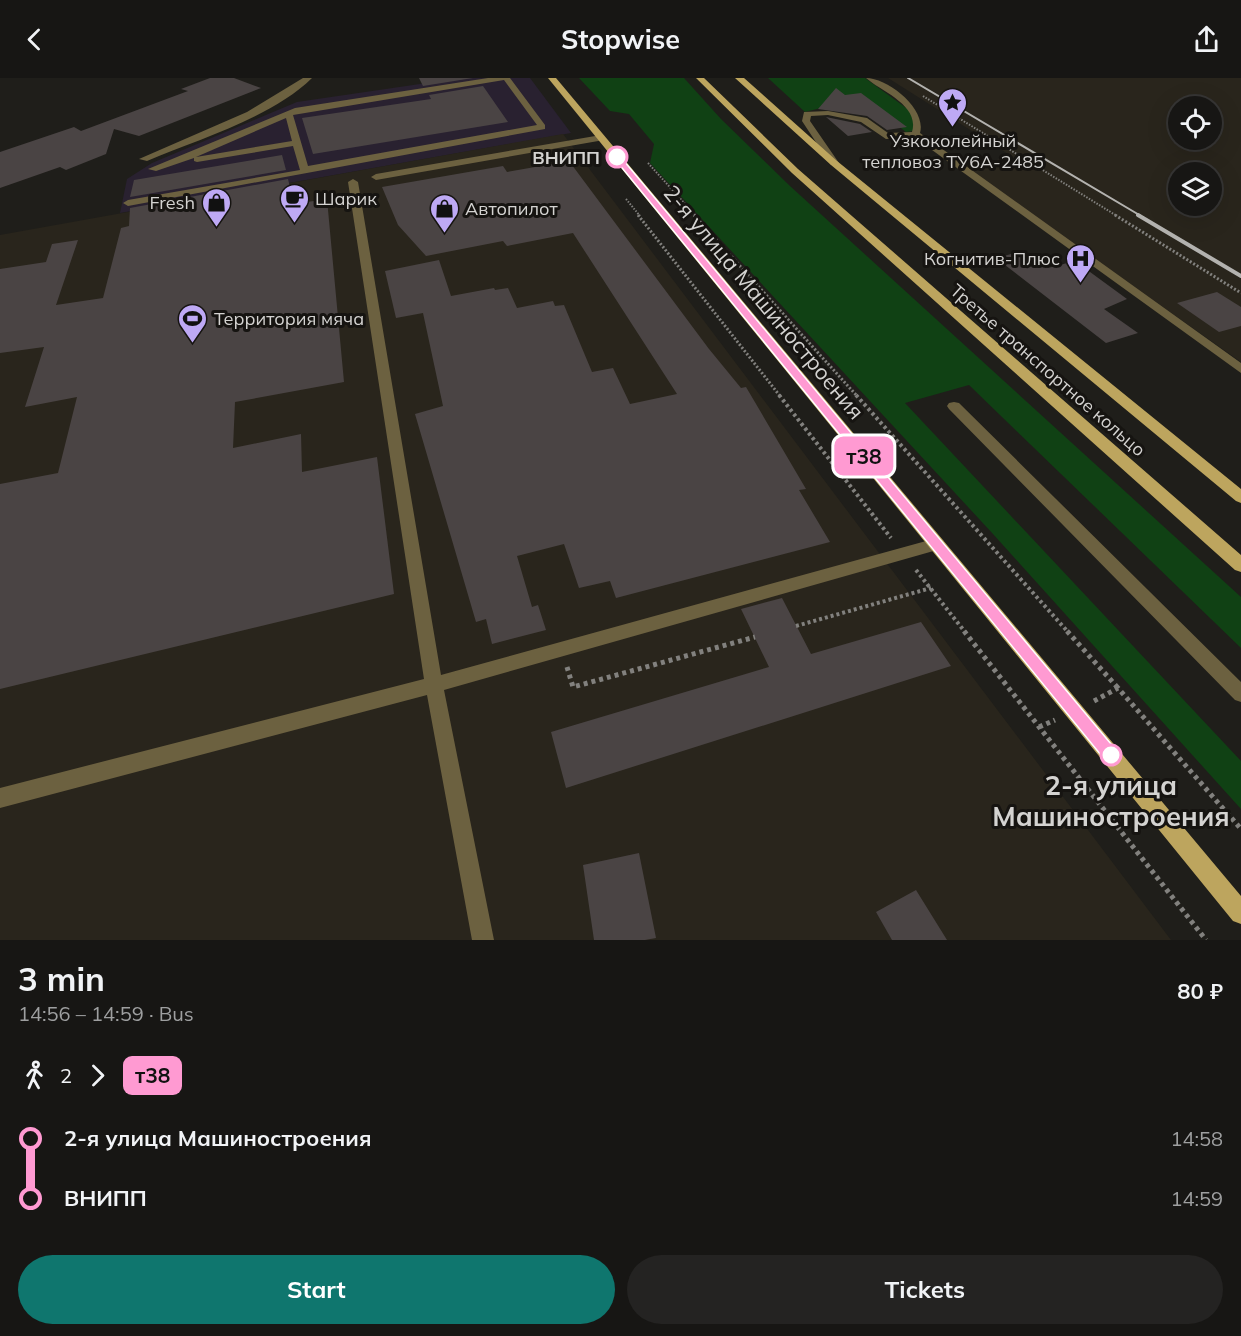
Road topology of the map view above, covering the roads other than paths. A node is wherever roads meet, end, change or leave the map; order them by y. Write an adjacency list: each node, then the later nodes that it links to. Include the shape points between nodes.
1 (308, 78): 11 (street, via 285,96 249,115)
2 (504, 78): 7 (street); 14 (street, via 542,127)
3 (552, 78): 9 (main road, 2-я улица Машиностроения)
4 (700, 78): 23 (main road, Третье транспортное кольцо, via 780,157)
5 (739, 78): 13 (main road, Третье транспортное кольцо)
6 (870, 78): 8 (street, via 913,110 919,123)
7 (289, 114): 10 (street); 12 (street)
8 (916, 134): 13 (street, via 886,136 864,120 828,113 807,114 806,121); 19 (street)
9 (601, 138): 16 (street); 22 (main road, 2-я улица Машиностроения)
10 (297, 143): 12 (street); 14 (street)
11 (144, 159)
12 (173, 163): 15 (street)
13 (834, 163): 21 (main road, Третье транспортное кольцо)
14 (304, 168): 18 (street, via 305,172)
15 (153, 169)
16 (376, 177)
17 (353, 182): 24 (street)
18 (128, 203)
19 (1241, 369)
20 (954, 406): 25 (street)
21 (1241, 497)
22 (937, 544): 24 (street); 27 (main road, 2-я улица Машиностроения)
23 (1241, 565)
24 (434, 685): 26 (street); 28 (street)
25 (1241, 694)
26 (0, 798)
27 (1241, 913)
28 (483, 940)

